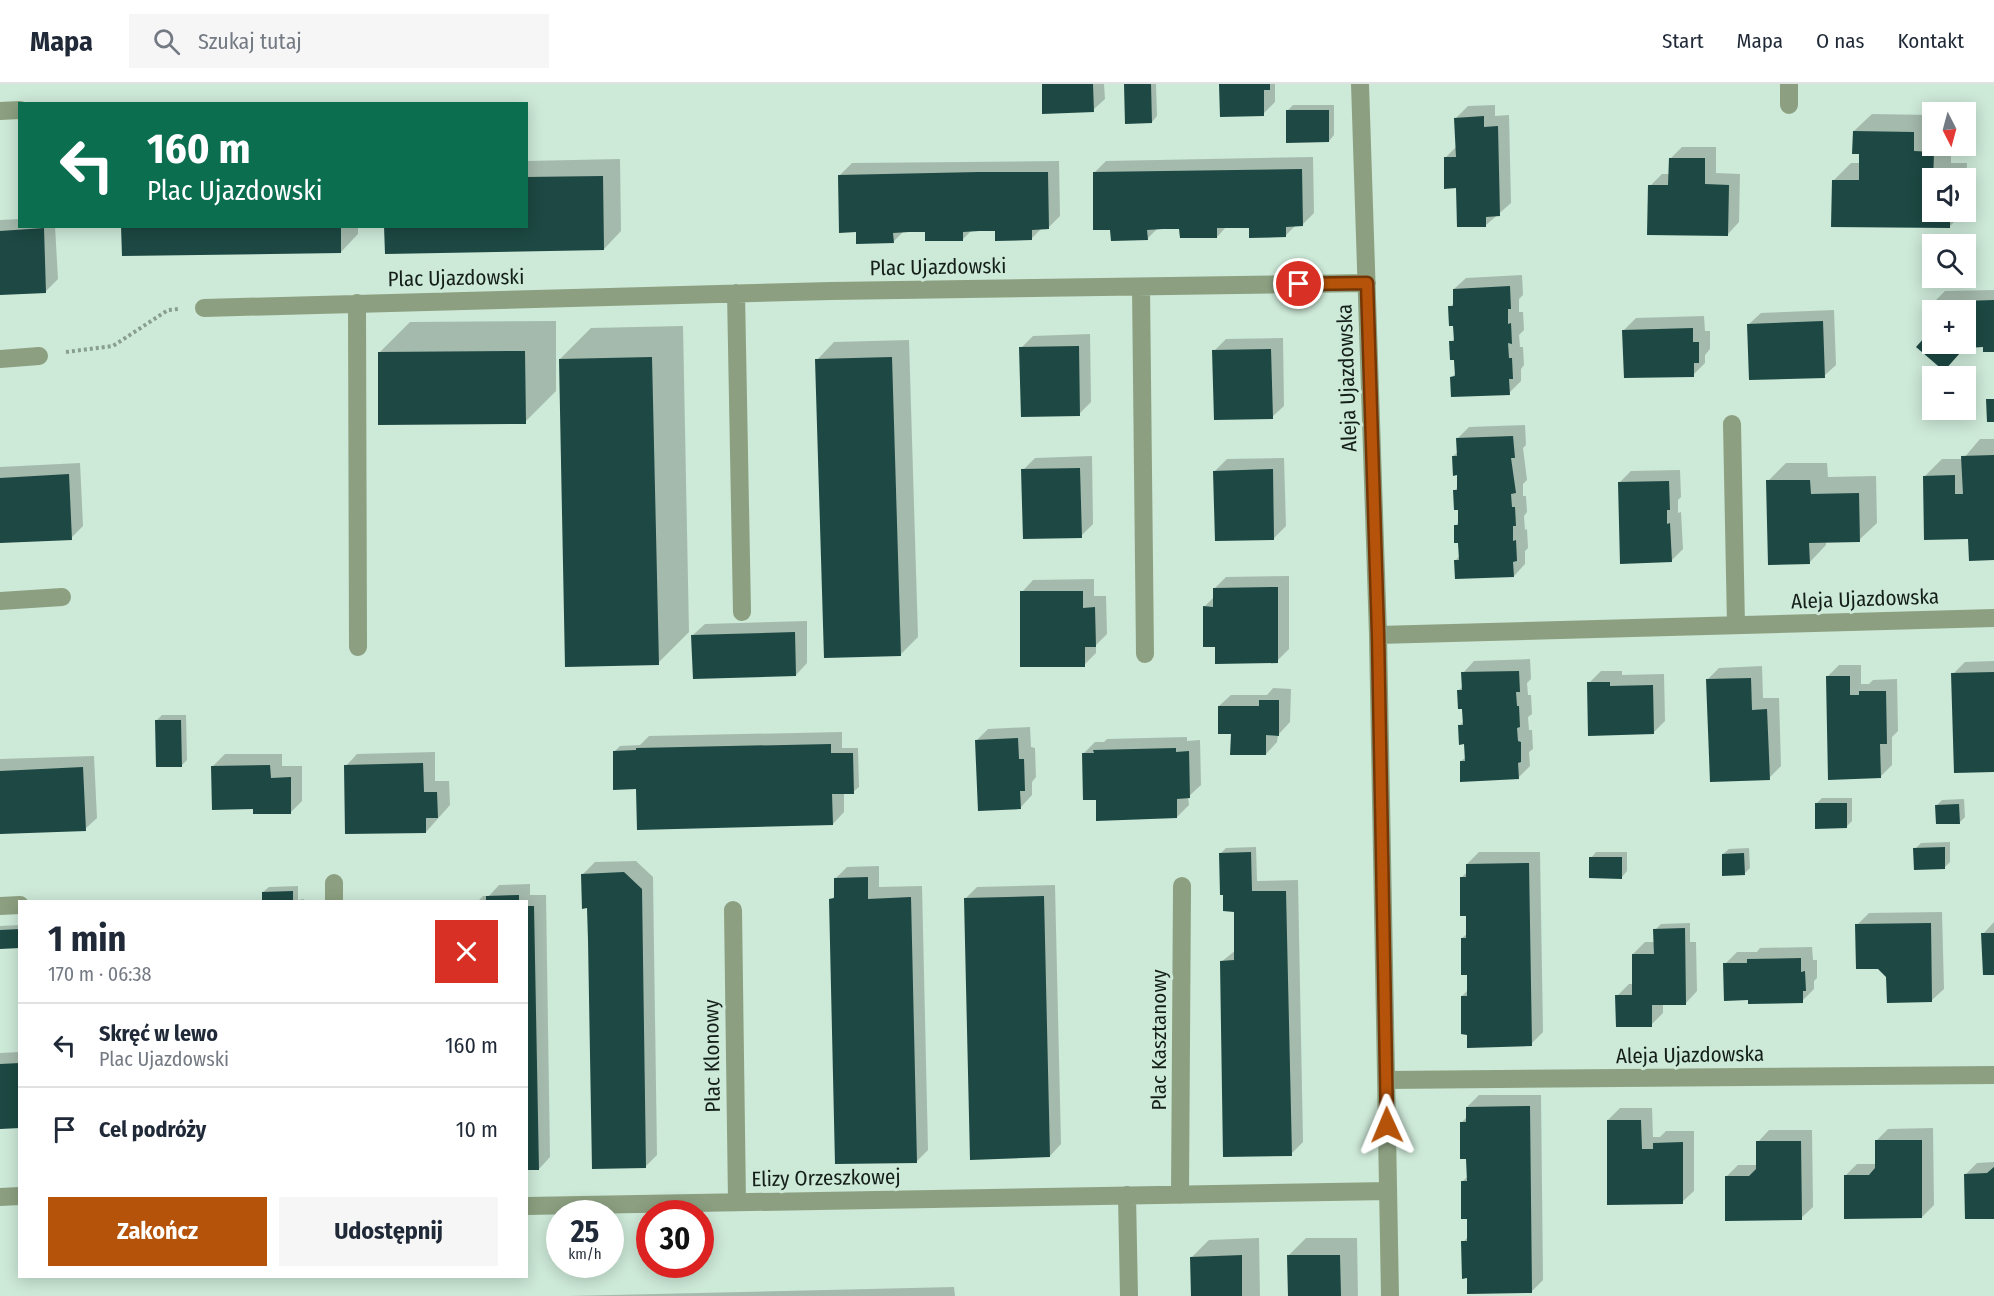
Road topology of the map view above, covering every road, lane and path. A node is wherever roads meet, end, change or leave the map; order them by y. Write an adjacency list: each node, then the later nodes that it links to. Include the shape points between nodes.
1 (1360, 84): 6 (street, Aleja Ujazdowska)
2 (1789, 84): 3 (street)
3 (1789, 105)
4 (18, 110): 5 (street)
5 (0, 111)
6 (1367, 283): 7 (street, Plac Ujazdowski); 19 (street, Aleja Ujazdowska)
7 (1141, 287): 8 (street, Plac Ujazdowski); 21 (street)
8 (736, 293): 9 (street, Plac Ujazdowski); 16 (street)
9 (357, 303): 10 (street, Plac Ujazdowski); 20 (street)
10 (204, 308): 11 (path, via 168,310 113,346)
11 (39, 356): 12 (street)
12 (0, 358)
13 (1732, 424): 18 (street)
14 (63, 597): 15 (street)
15 (0, 601)
16 (742, 612)
17 (1994, 618): 18 (street, Aleja Ujazdowska)
18 (1736, 625): 19 (street, Aleja Ujazdowska)
19 (1378, 634): 29 (street, Aleja Ujazdowska)
20 (358, 647)
21 (1145, 654)
22 (334, 883): 24 (street)
23 (1182, 886): 32 (street, Plac Kasztanowy)
24 (334, 900)
25 (18, 905): 26 (street)
26 (0, 906)
27 (733, 910): 35 (street, Plac Klonowy)
28 (1994, 1075): 29 (street, Aleja Ujazdowska)
29 (1386, 1080): 30 (street, Aleja Ujazdowska)
30 (1388, 1191): 32 (street, Elizy Orzeszkowej); 38 (street, Aleja Ujazdowska)
31 (1127, 1195): 32 (street, Elizy Orzeszkowej); 35 (street, Elizy Orzeszkowej); 37 (street)
32 (1180, 1195)
33 (18, 1196): 34 (street)
34 (0, 1197)
35 (736, 1202): 36 (street, Elizy Orzeszkowej)
36 (528, 1206)
37 (1129, 1296)
38 (1390, 1296)

